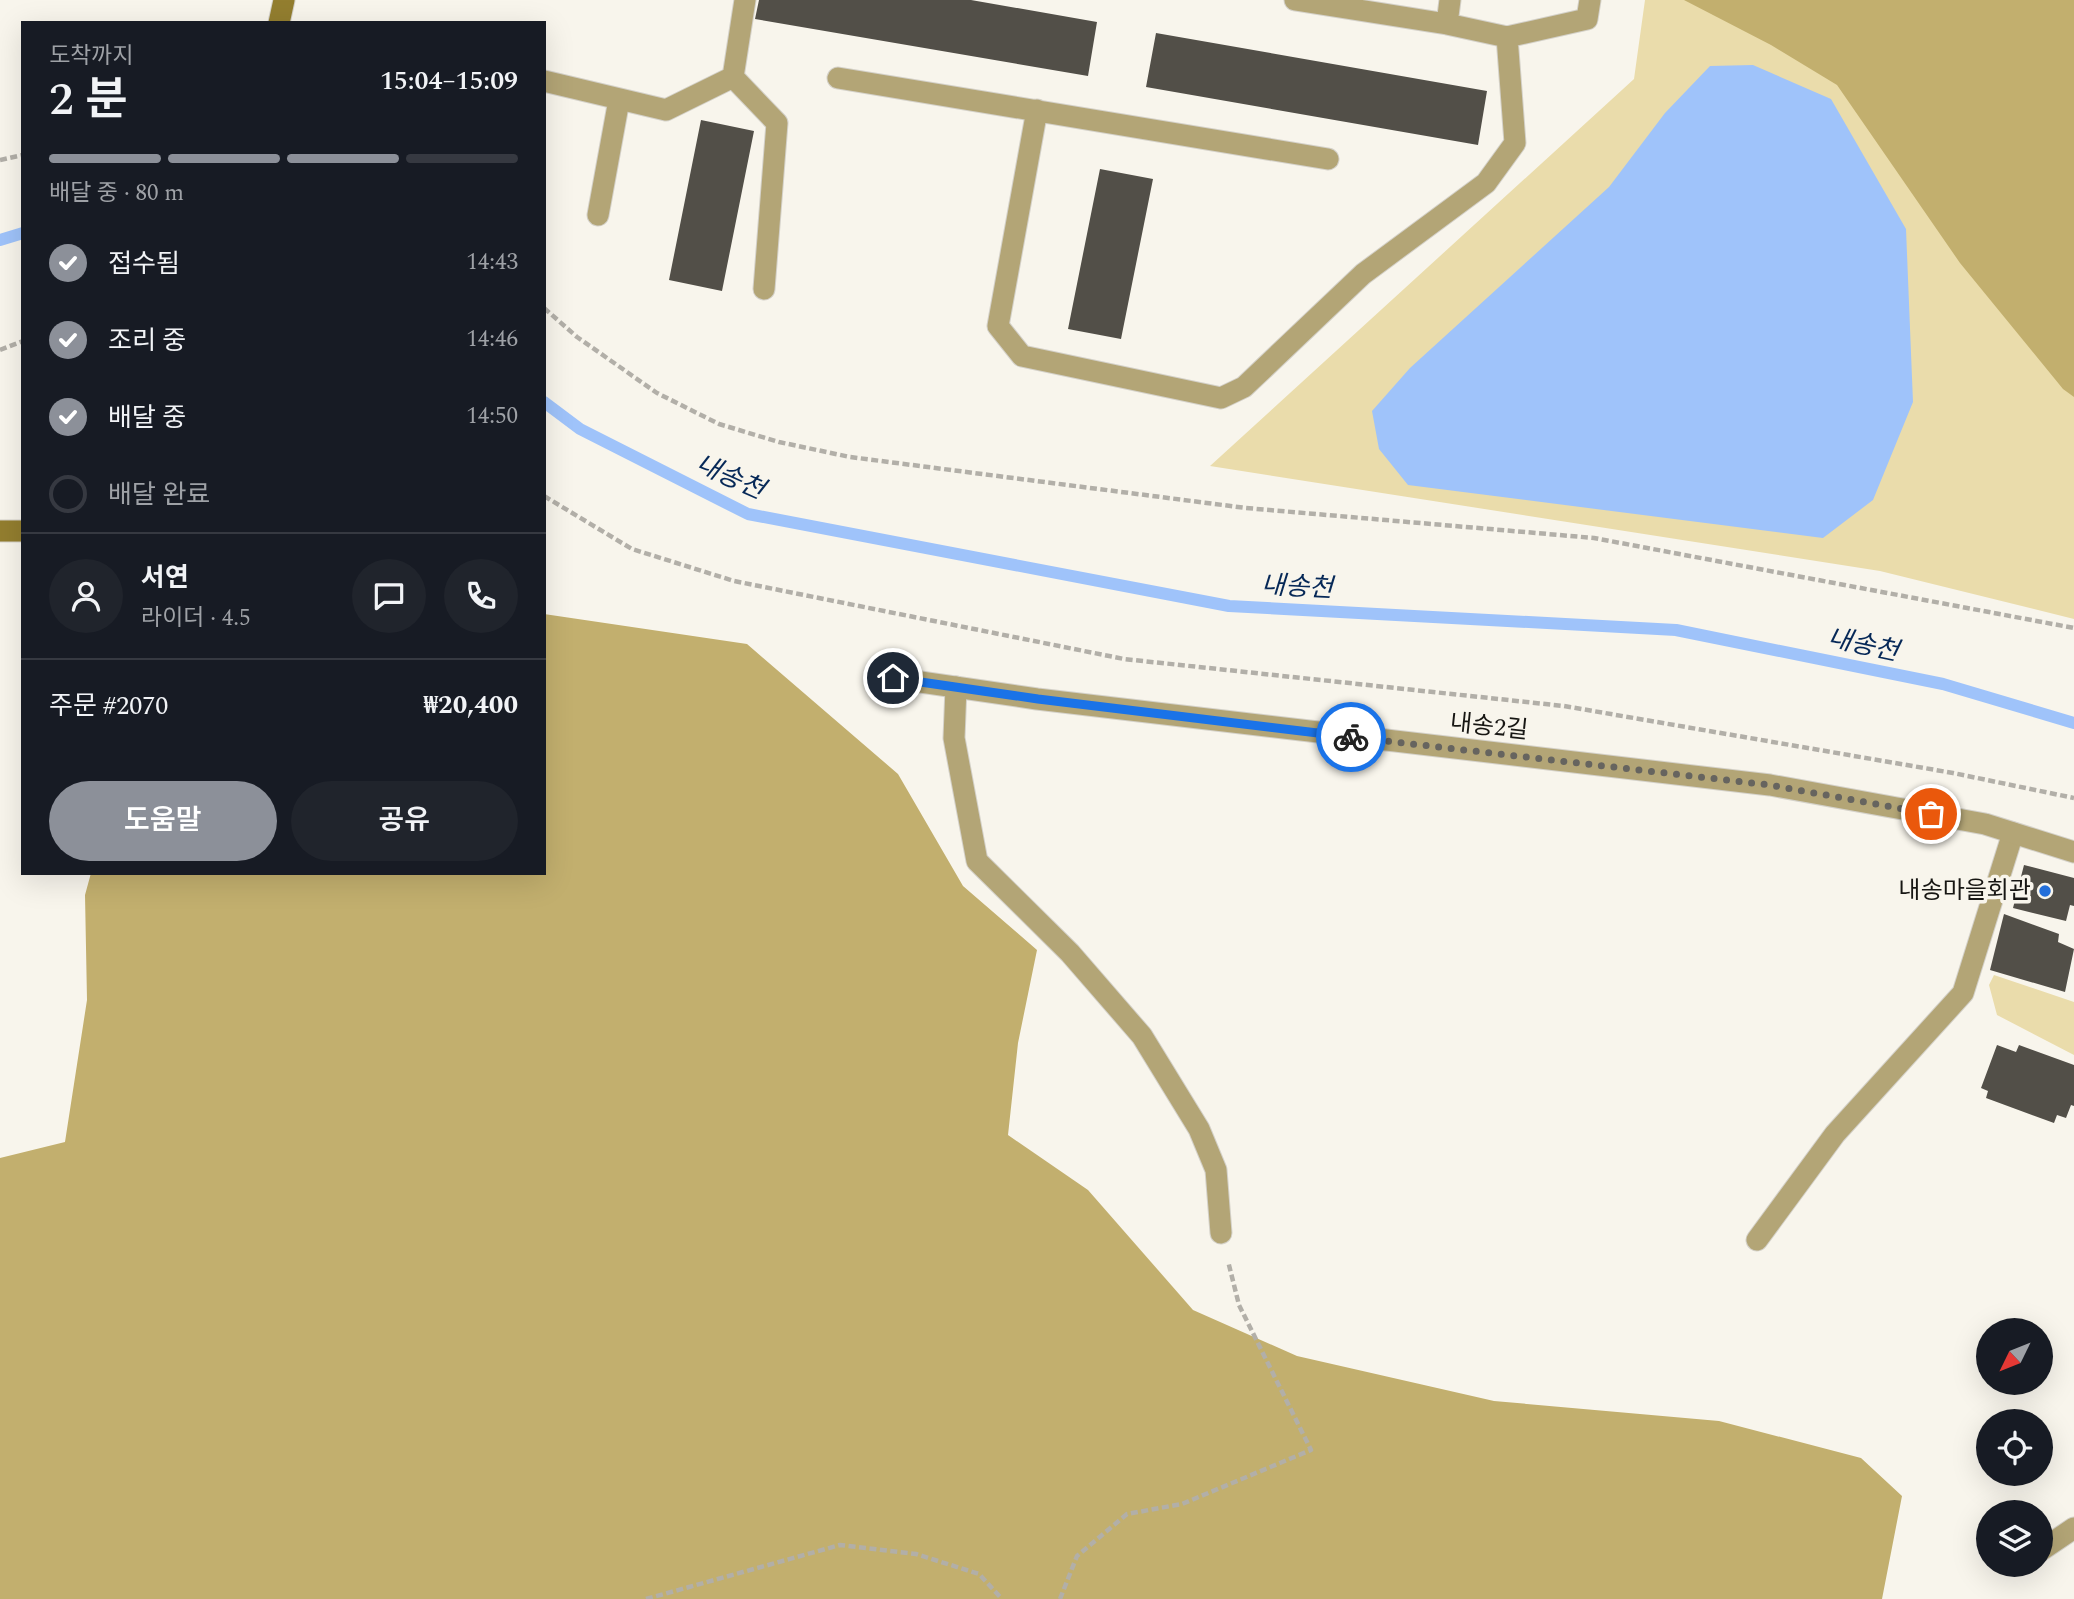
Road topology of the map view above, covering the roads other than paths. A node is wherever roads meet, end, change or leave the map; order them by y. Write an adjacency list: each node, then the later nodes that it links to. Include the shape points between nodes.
1 (284, 0): 6 (street)
2 (745, 0): 9 (street)
3 (1295, 0): 7 (street)
4 (1450, 0): 7 (street)
5 (1590, 0): 8 (street, via 1587,19)
6 (279, 21)
7 (1447, 24): 8 (street)
8 (1507, 37): 13 (street, via 1515,143 1486,183 1363,274 1244,387 1221,398 1022,356 998,326)
9 (733, 77): 12 (street, via 666,110); 16 (street, via 777,123)
10 (838, 78): 13 (street)
11 (546, 82): 12 (street)
12 (619, 100): 15 (street)
13 (1037, 110): 14 (street)
14 (1328, 159)
15 (598, 215)
16 (764, 289)
17 (0, 531): 18 (street)
18 (21, 531)
19 (893, 678): 20 (street, 내송2길)
20 (956, 687): 21 (street, 내송2길, via 1770,785); 23 (street, via 954,738 977,861 1070,953 1142,1036 1199,1129 1216,1170)
21 (2013, 833): 22 (street, 내송2길); 24 (street, via 1963,993 1835,1134)
22 (2074, 852)
23 (1221, 1233)
24 (1757, 1240)
25 (2074, 1528): 26 (street)
26 (2053, 1542)

